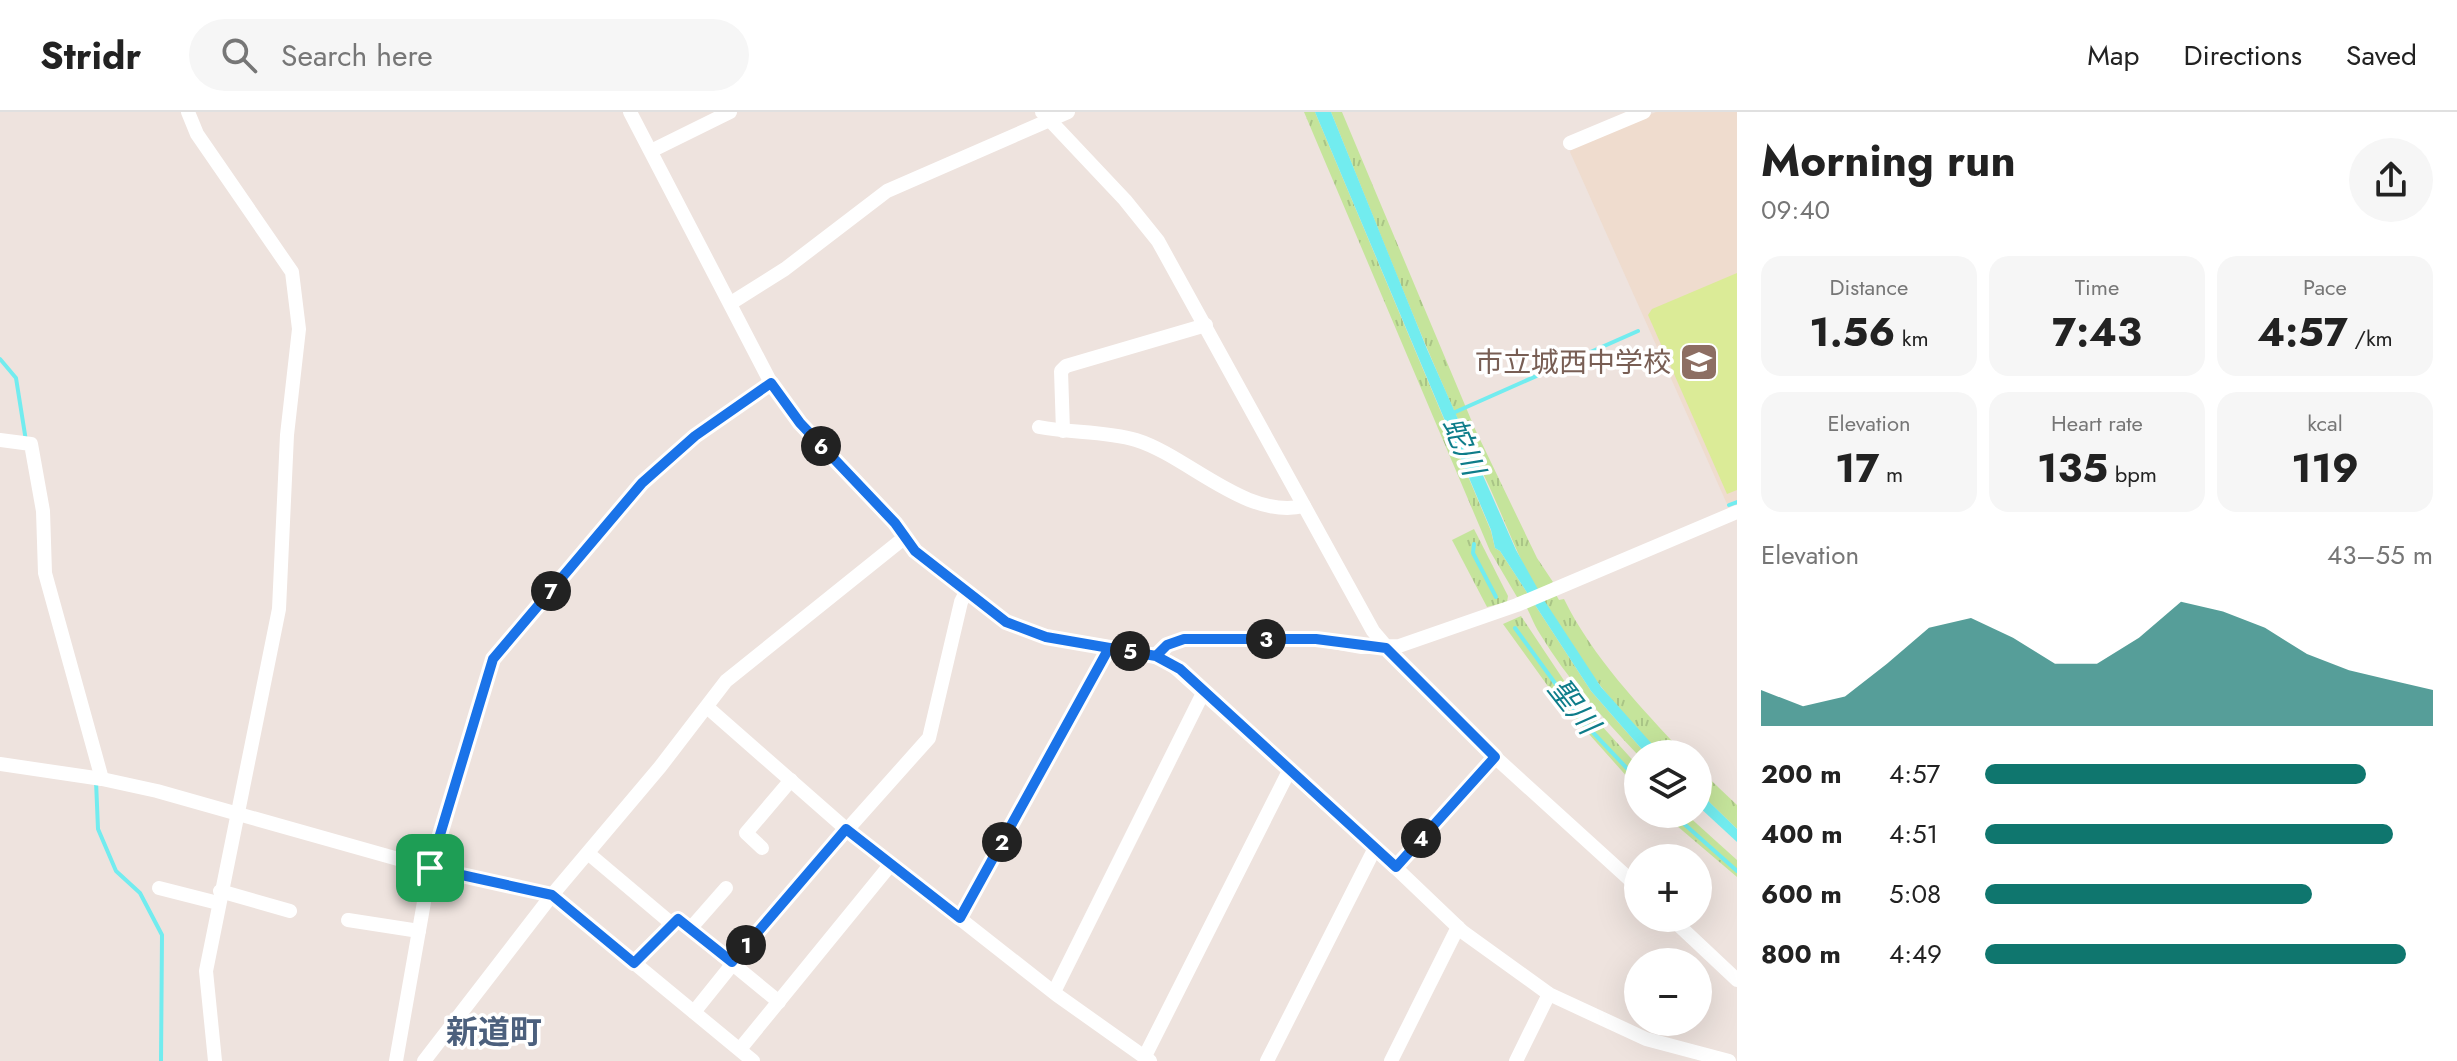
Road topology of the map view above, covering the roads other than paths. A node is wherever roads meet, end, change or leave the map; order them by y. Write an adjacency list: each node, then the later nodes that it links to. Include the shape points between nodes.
1 (188, 112): 29 (street, via 197,134 292,272 299,329 287,435 279,609)
2 (630, 112): 8 (street)
3 (730, 112): 8 (street)
4 (1068, 112): 6 (street)
5 (1644, 112): 7 (street)
6 (1047, 117): 9 (street, via 887,191); 10 (street, via 1156,238)
7 (1570, 143)
8 (651, 151): 9 (street)
9 (731, 303): 11 (street)
10 (1206, 325): 13 (street, via 1066,366 1061,371); 15 (street)
11 (771, 383): 17 (street, via 800,423); 36 (street, via 695,436 642,483 493,659)
12 (1039, 427): 13 (street)
13 (1063, 431): 15 (street, via 1137,440 1252,499 1292,509)
14 (0, 440): 27 (street, via 31,444 43,511 45,573)
15 (1304, 506): 20 (street)
16 (1737, 512): 20 (street, via 1521,603)
17 (904, 538): 18 (street); 23 (street, via 726,681)
18 (966, 592): 19 (street, via 1022,630); 30 (street, via 929,738)
19 (1109, 648): 21 (street); 43 (street)
20 (1386, 648): 21 (street, via 1316,639 1184,639); 24 (street)
21 (1156, 656): 22 (street)
22 (1204, 691): 26 (street); 53 (street)
23 (707, 707): 28 (street); 33 (street)
24 (1495, 757): 35 (street); 37 (street)
25 (0, 764): 27 (street)
26 (1290, 769): 32 (street); 58 (street)
27 (102, 779): 29 (street)
28 (791, 780): 30 (street); 31 (street, via 746,833)
29 (237, 814): 36 (street); 41 (street)
30 (846, 829): 34 (street); 50 (street)
31 (762, 848)
32 (1375, 848): 35 (street); 63 (street)
33 (589, 854): 40 (street); 45 (street)
34 (891, 864): 43 (street); 55 (street)
35 (1396, 867): 46 (street)
36 (430, 868): 40 (street); 48 (street)
37 (1624, 874)
38 (159, 888): 41 (street)
39 (726, 888): 47 (street)
40 (552, 895): 51 (street); 61 (street)
41 (219, 897): 42 (street); 59 (street, via 206,971)
42 (290, 911)
43 (960, 918): 53 (street)
44 (348, 920): 48 (street)
45 (672, 924): 47 (street, via 678,919); 51 (street)
46 (1458, 927): 54 (street); 64 (street)
47 (690, 929): 50 (street)
48 (419, 931): 60 (street)
49 (1686, 932): 52 (street)
50 (732, 962): 55 (street); 56 (street)
51 (634, 963): 56 (street)
52 (1737, 980)
53 (1054, 992): 58 (street)
54 (1549, 994): 65 (street); 66 (street, via 1646,1039)
55 (779, 1002): 57 (street)
56 (694, 1012): 57 (street)
57 (740, 1049): 62 (street)
58 (1148, 1059)
59 (215, 1061)
60 (396, 1061)
61 (424, 1061)
62 (753, 1061)
63 (1267, 1061)
64 (1391, 1061)
65 (1516, 1061)
66 (1729, 1061)

